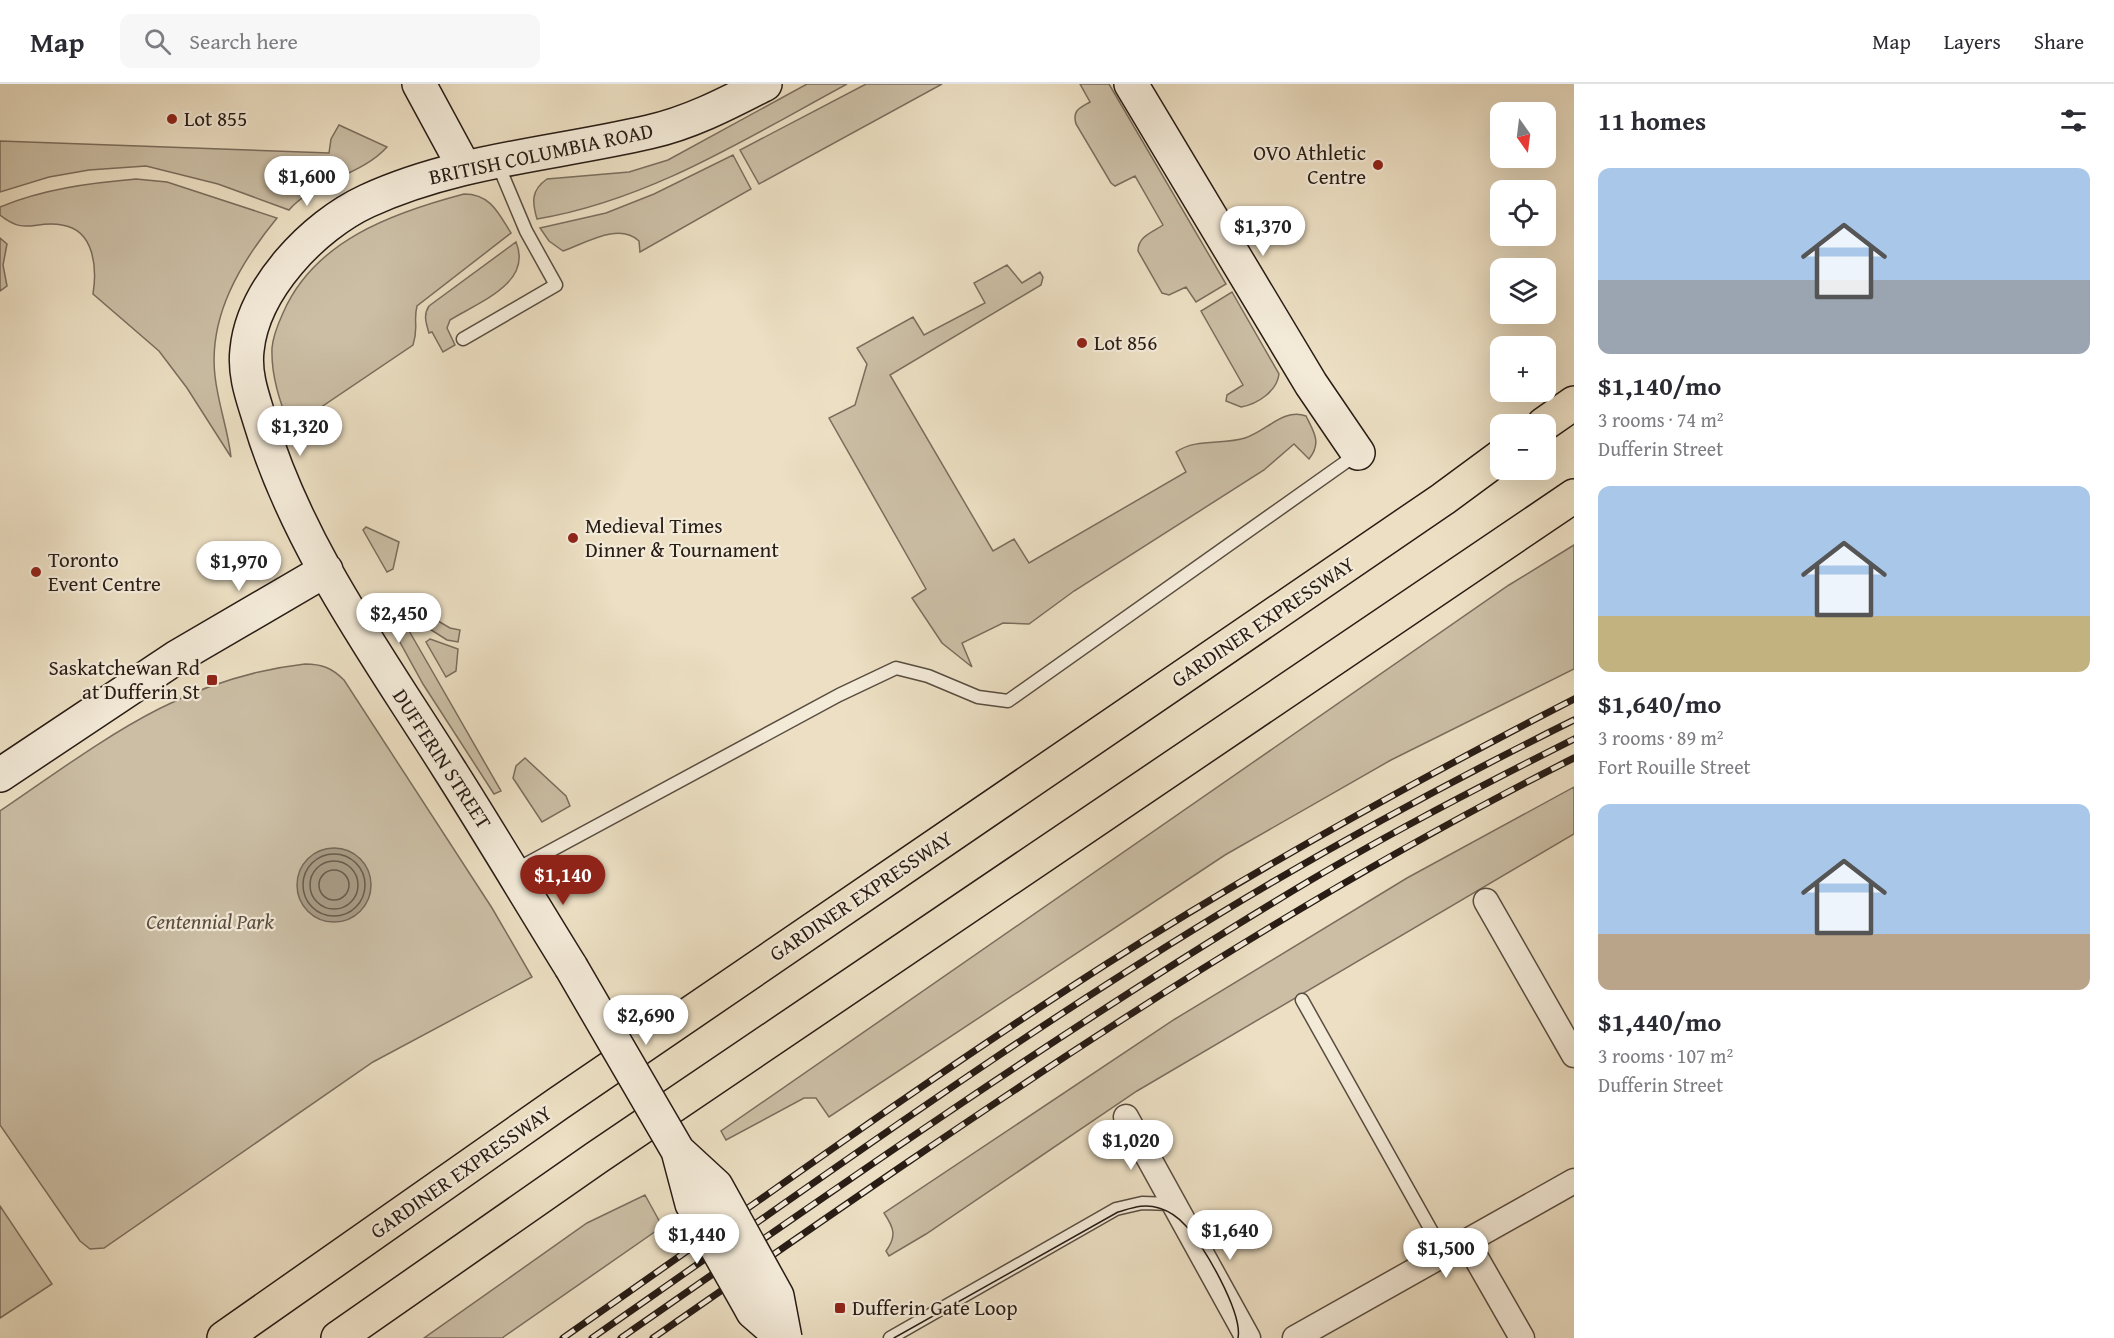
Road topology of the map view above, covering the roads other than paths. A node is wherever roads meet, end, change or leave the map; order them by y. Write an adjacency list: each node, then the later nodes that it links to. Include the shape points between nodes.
1 (419, 84): 5 (street)
2 (765, 84): 4 (street, BRITISH COLUMBIA ROAD, via 693,119 651,132)
3 (1131, 84): 10 (street, via 1311,384)
4 (497, 161): 5 (street, BRITISH COLUMBIA ROAD); 6 (lane, via 526,231 556,285)
5 (464, 167): 7 (street, BRITISH COLUMBIA ROAD, via 406,184 328,222 297,252 273,285 256,314)
6 (463, 339)
7 (247, 350): 13 (street, DUFFERIN STREET, via 249,385 267,445)
8 (1574, 403): 9 (highway)
9 (1556, 416)
10 (1358, 453): 15 (lane, via 1008,701 978,697 928,676 896,668)
11 (1490, 464): 24 (highway, GARDINER EXPRESSWAY, via 549,1109)
12 (1569, 501): 25 (highway, via 606,1152)
13 (326, 570): 14 (street, via 177,657); 15 (street, DUFFERIN STREET, via 368,644)
14 (0, 774)
15 (513, 871): 26 (street, DUFFERIN STREET, bridge, via 678,1151 692,1204 753,1312)
16 (1486, 901): 18 (street)
17 (1302, 1000): 23 (lane)
18 (1574, 1055)
19 (1126, 1117): 21 (street)
20 (1574, 1180): 22 (street)
21 (1173, 1204): 27 (lane, via 1142,1203 1116,1209); 28 (street)
22 (1467, 1242): 23 (street); 30 (street)
23 (1445, 1256): 29 (street)
24 (224, 1338)
25 (338, 1338)
26 (784, 1338)
27 (890, 1338)
28 (1248, 1338)
29 (1295, 1338)
30 (1522, 1338)

